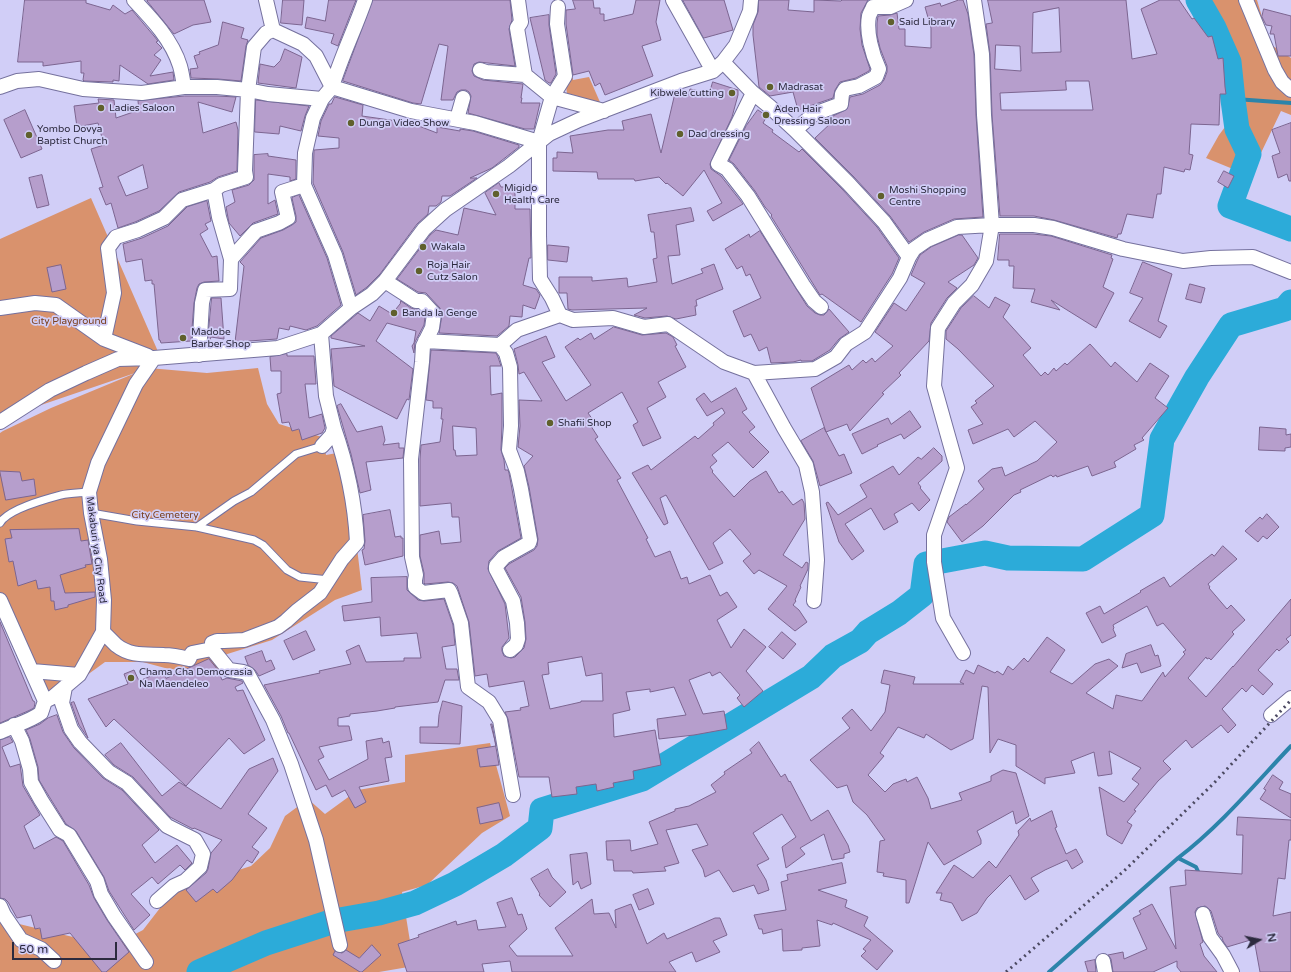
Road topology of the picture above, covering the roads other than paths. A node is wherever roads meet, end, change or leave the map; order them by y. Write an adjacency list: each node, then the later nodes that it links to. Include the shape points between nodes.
1 (134, 0): 17 (street, via 169,42 180,65)
2 (266, 0): 11 (street)
3 (365, 0): 16 (street)
4 (518, 0): 14 (street, via 521,22 517,28)
5 (673, 0): 12 (street)
6 (751, 0): 12 (street, via 750,11 736,45)
7 (906, 0): 26 (street, via 890,6 873,7 869,15 869,35 880,68 876,76 859,86 845,89 842,104 814,114)
8 (974, 0): 30 (street, via 982,54)
9 (1246, 0): 19 (street, via 1275,70 1282,82)
10 (558, 7): 21 (street, via 557,24 565,76)
11 (273, 30): 16 (street, via 303,44 316,56); 18 (street, via 266,33 254,47)
12 (718, 67): 20 (street); 24 (street)
13 (480, 70): 14 (street)
14 (525, 75): 21 (street)
15 (0, 86): 17 (street, via 39,79 83,89 142,93)
16 (332, 87): 23 (street); 25 (street, via 411,111)
17 (184, 88): 18 (street, via 217,87)
18 (248, 90): 23 (street); 29 (street, via 246,177)
19 (1291, 90)
20 (752, 93): 26 (street); 35 (street, via 718,164 727,169 748,196 803,285)
21 (552, 97): 24 (street); 27 (street)
22 (463, 98): 25 (street)
23 (322, 99): 28 (street, via 313,118 305,153)
24 (604, 111): 27 (street, via 550,134)
25 (457, 119): 27 (street)
26 (795, 130): 31 (street, via 884,222)
27 (539, 142): 34 (street, via 434,219); 38 (street, via 540,279)
28 (304, 185): 32 (street, via 282,192 288,218 279,224 256,231); 37 (street, via 335,255)
29 (214, 190): 32 (street); 40 (street, via 182,200 164,218 116,237 108,248 114,293)
30 (992, 225): 31 (street, via 958,227 914,248); 33 (street, via 1046,227 1183,261 1253,257); 59 (street, via 986,261 972,285 954,303 938,328 934,386 957,468 934,535 934,562 943,618)
31 (909, 257): 45 (street, via 900,278 866,332 846,344 836,357 815,369)
32 (231, 259): 43 (street, via 230,289 205,290)
33 (1291, 272)
34 (385, 281): 37 (street, via 372,294); 41 (street, via 416,301 422,301 434,314 432,328)
35 (821, 307)
36 (0, 308): 40 (street, via 35,303 56,305)
37 (350, 308): 39 (street)
38 (560, 315): 42 (street, via 517,330); 45 (street, via 573,320 613,318 644,327 668,324 724,362)
39 (321, 334): 43 (street, via 278,348); 47 (street, via 326,396)
40 (104, 339): 44 (street)
41 (425, 341): 42 (street); 68 (street, via 411,459 412,557 416,575 414,580 416,587 423,593 449,590 451,594 461,624 468,688 489,702 500,720)
42 (500, 345): 58 (street, via 506,353 510,367 509,450 520,483 530,540 504,557 496,566 512,601 517,623 518,639)
43 (199, 355): 44 (street)
44 (154, 358): 46 (street, via 118,359 50,390); 49 (street, Makaburi ya City Road, via 136,384 98,463)
45 (754, 373): 55 (street, via 806,465 812,492 817,560)
46 (0, 422)
47 (334, 428): 48 (street, via 332,435); 53 (street, via 344,456 354,508 357,542)
48 (322, 446): 52 (lane, via 296,454 251,492)
49 (89, 492): 50 (street, Makaburi ya City Road); 51 (lane, via 62,495 33,504 15,511)
50 (91, 513): 52 (lane); 56 (street, Makaburi ya City Road, via 100,560 104,600)
51 (0, 523)
52 (197, 527): 53 (lane, via 254,540 263,545 287,570 300,577)
53 (329, 580): 57 (street, via 320,592 278,627 244,640 217,641 212,643)
54 (0, 600): 60 (street)
55 (814, 601)
56 (103, 632): 57 (street, via 117,646 143,656 165,655 189,659 192,653); 61 (street, Makaburi ya City Road)
57 (212, 649): 72 (street, via 229,670 248,674 273,720 291,764 316,840)
58 (510, 650)
59 (963, 652)
60 (32, 671): 61 (street); 64 (street)
61 (79, 675): 62 (street, Makaburi ya City Road)
62 (65, 687): 64 (street, Makaburi ya City Road); 69 (street, via 62,703 71,729 80,742 109,772 127,782 167,826 195,840 203,854 200,867)
63 (1291, 698): 65 (street)
64 (45, 701): 66 (street, Makaburi ya City Road, via 41,713)
65 (1271, 715)
66 (14, 725): 67 (street, Makaburi ya City Road); 74 (street, via 22,741 32,782 41,800 60,830 69,835 97,880 101,894 114,916)
67 (0, 732)
68 (513, 795)
69 (157, 901)
70 (0, 906): 73 (street, via 21,940 41,949)
71 (1203, 914): 75 (street, via 1210,937)
72 (340, 945)
73 (54, 960)
74 (146, 962)
75 (1232, 972)

